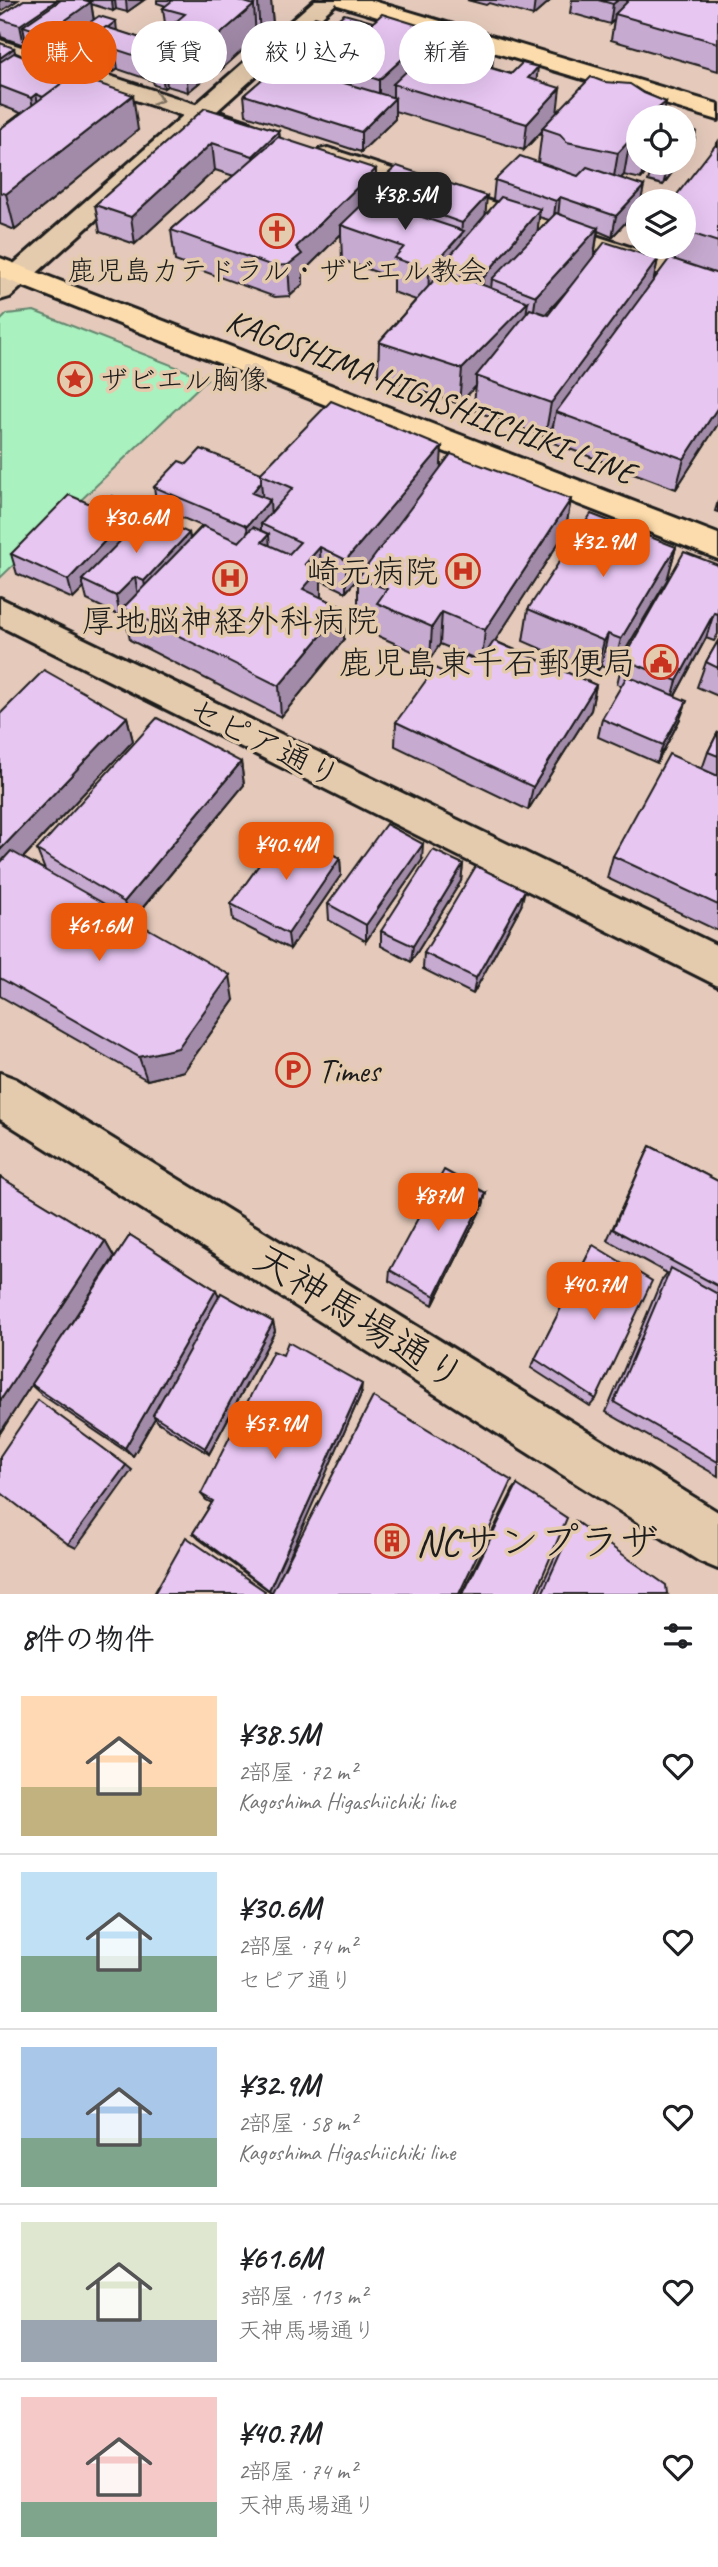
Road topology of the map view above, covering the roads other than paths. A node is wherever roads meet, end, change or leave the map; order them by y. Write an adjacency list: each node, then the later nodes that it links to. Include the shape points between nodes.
1 (329, 0): 5 (street)
2 (346, 0): 4 (main road)
3 (0, 47): 5 (street, one-way to 5)
4 (718, 112)
5 (201, 113): 6 (street); 8 (street)
6 (270, 136)
7 (309, 150): 9 (street)
8 (6, 278): 10 (main road, KAGOSHIMA HIGASHIICHIKI LINE)
9 (718, 286)
10 (718, 547)
11 (0, 611): 12 (street, セピア通り)
12 (718, 967)
13 (0, 1094): 14 (street, 天神馬場通り)
14 (718, 1542)

